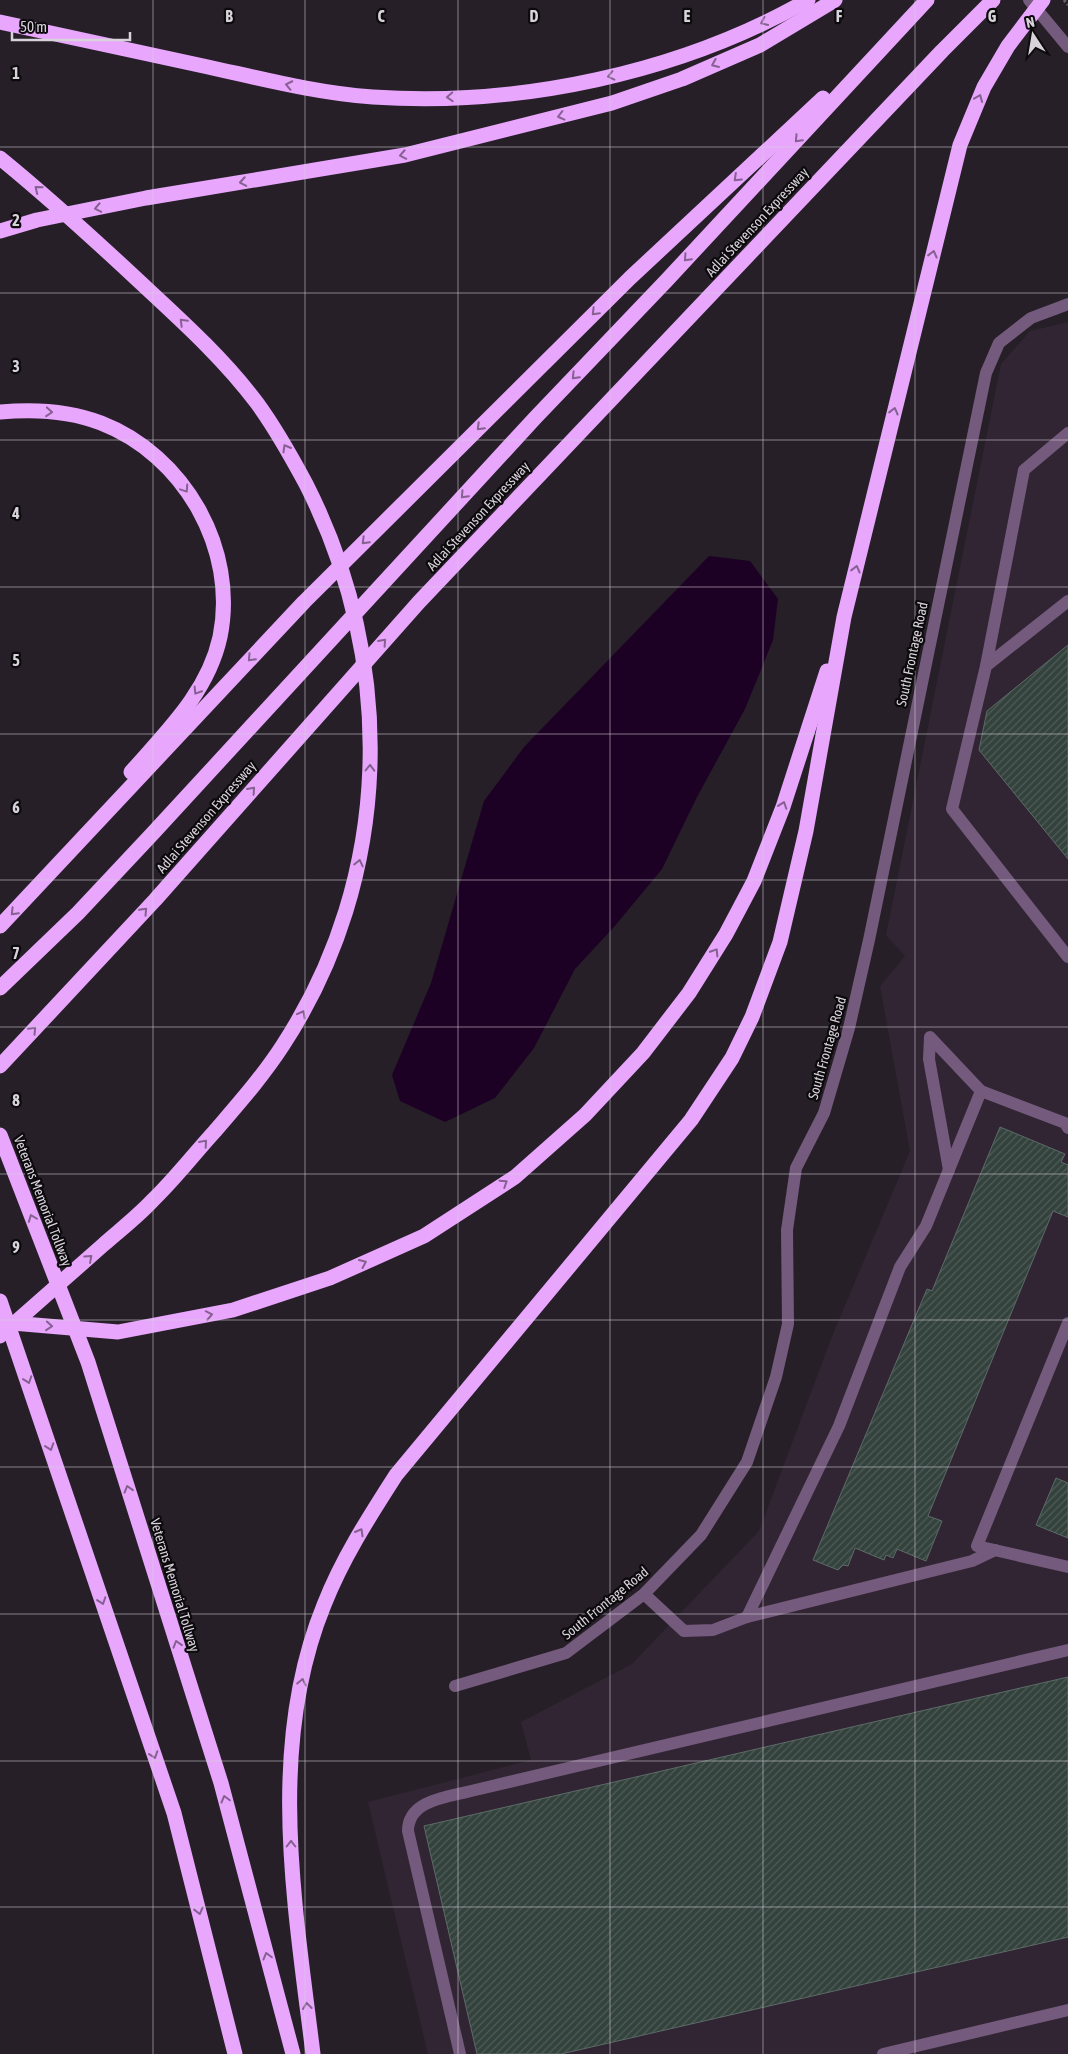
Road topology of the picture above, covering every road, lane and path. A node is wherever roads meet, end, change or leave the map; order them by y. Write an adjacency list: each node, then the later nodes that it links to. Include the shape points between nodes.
1 (808, 0): 10 (highway, one-way to 10, via 720,41 635,70 522,92 422,99 302,88)
2 (835, 0): 14 (highway, one-way to 14, via 760,45 612,103 405,155 146,198)
3 (927, 0): 9 (highway, Adlai Stevenson Expressway)
4 (993, 0): 25 (highway, Adlai Stevenson Expressway, one-way to 4, via 155,900 419,602)
5 (1029, 0): 11 (street)
6 (1043, 0): 19 (highway, one-way to 6, via 960,145 984,87 1008,46)
7 (1064, 0): 8 (path)
8 (1068, 6)
9 (914, 14): 21 (highway, one-way to 21, via 630,278 311,595); 24 (highway, Adlai Stevenson Expressway, one-way to 24, via 78,913)
10 (0, 22)
11 (1066, 45): 12 (street)
12 (1068, 58)
13 (0, 158): 33 (highway, one-way to 13, via 153,1201 253,1087 281,1048 316,988 352,894 367,817 370,776 369,708 361,642 344,575 327,528 286,445 257,403 182,320 55,203)
14 (0, 231)
15 (1068, 304): 36 (street, South Frontage Road, via 1031,318 999,344 986,373 850,1028 824,1113 796,1168 787,1230 788,1324 776,1377 747,1462 701,1535)
16 (0, 412): 21 (highway, one-way to 21, via 23,410 75,415 102,423 161,459 178,478 206,522 215,547 223,602 220,637 206,677 186,709 50,865)
17 (1068, 433): 20 (street, via 1024,470)
18 (1068, 601): 20 (street)
19 (844, 617): 31 (highway, one-way to 19, via 118,1332 233,1310 330,1278 424,1236 514,1177 585,1115 643,1053 689,993 726,934 754,880 783,807); 43 (highway, one-way to 19, via 291,1874 291,1776 294,1717 308,1654 324,1604 359,1534 396,1476 692,1120 732,1058 752,1018 780,942 806,831)
20 (986, 666): 23 (street, via 952,809)
21 (28, 897): 22 (highway, one-way to 22)
22 (0, 926)
23 (1068, 956)
24 (0, 988)
25 (0, 1066)
26 (981, 1091): 27 (street, via 1065,1123); 29 (street); 29 (street, via 930,1037 929,1059)
27 (1068, 1128)
28 (0, 1135): 42 (highway, Veterans Memorial Tollway, one-way to 28, via 221,1783 88,1362)
29 (949, 1171): 37 (street, via 926,1226 900,1267 839,1426)
30 (0, 1301): 41 (highway, one-way to 41, via 174,1813)
31 (0, 1322)
32 (1068, 1323): 34 (street, via 977,1546)
33 (0, 1336)
34 (995, 1550): 35 (street); 37 (street, via 972,1561)
35 (1068, 1567)
36 (644, 1594): 37 (street, via 684,1631 713,1630); 39 (street, South Frontage Road, via 566,1653)
37 (747, 1617)
38 (1068, 1650): 44 (street, via 471,1791 422,1806 410,1818 408,1831)
39 (455, 1686)
40 (1068, 2010): 45 (street)
41 (235, 2054)
42 (292, 2054)
43 (313, 2054)
44 (460, 2054)
45 (883, 2054)

